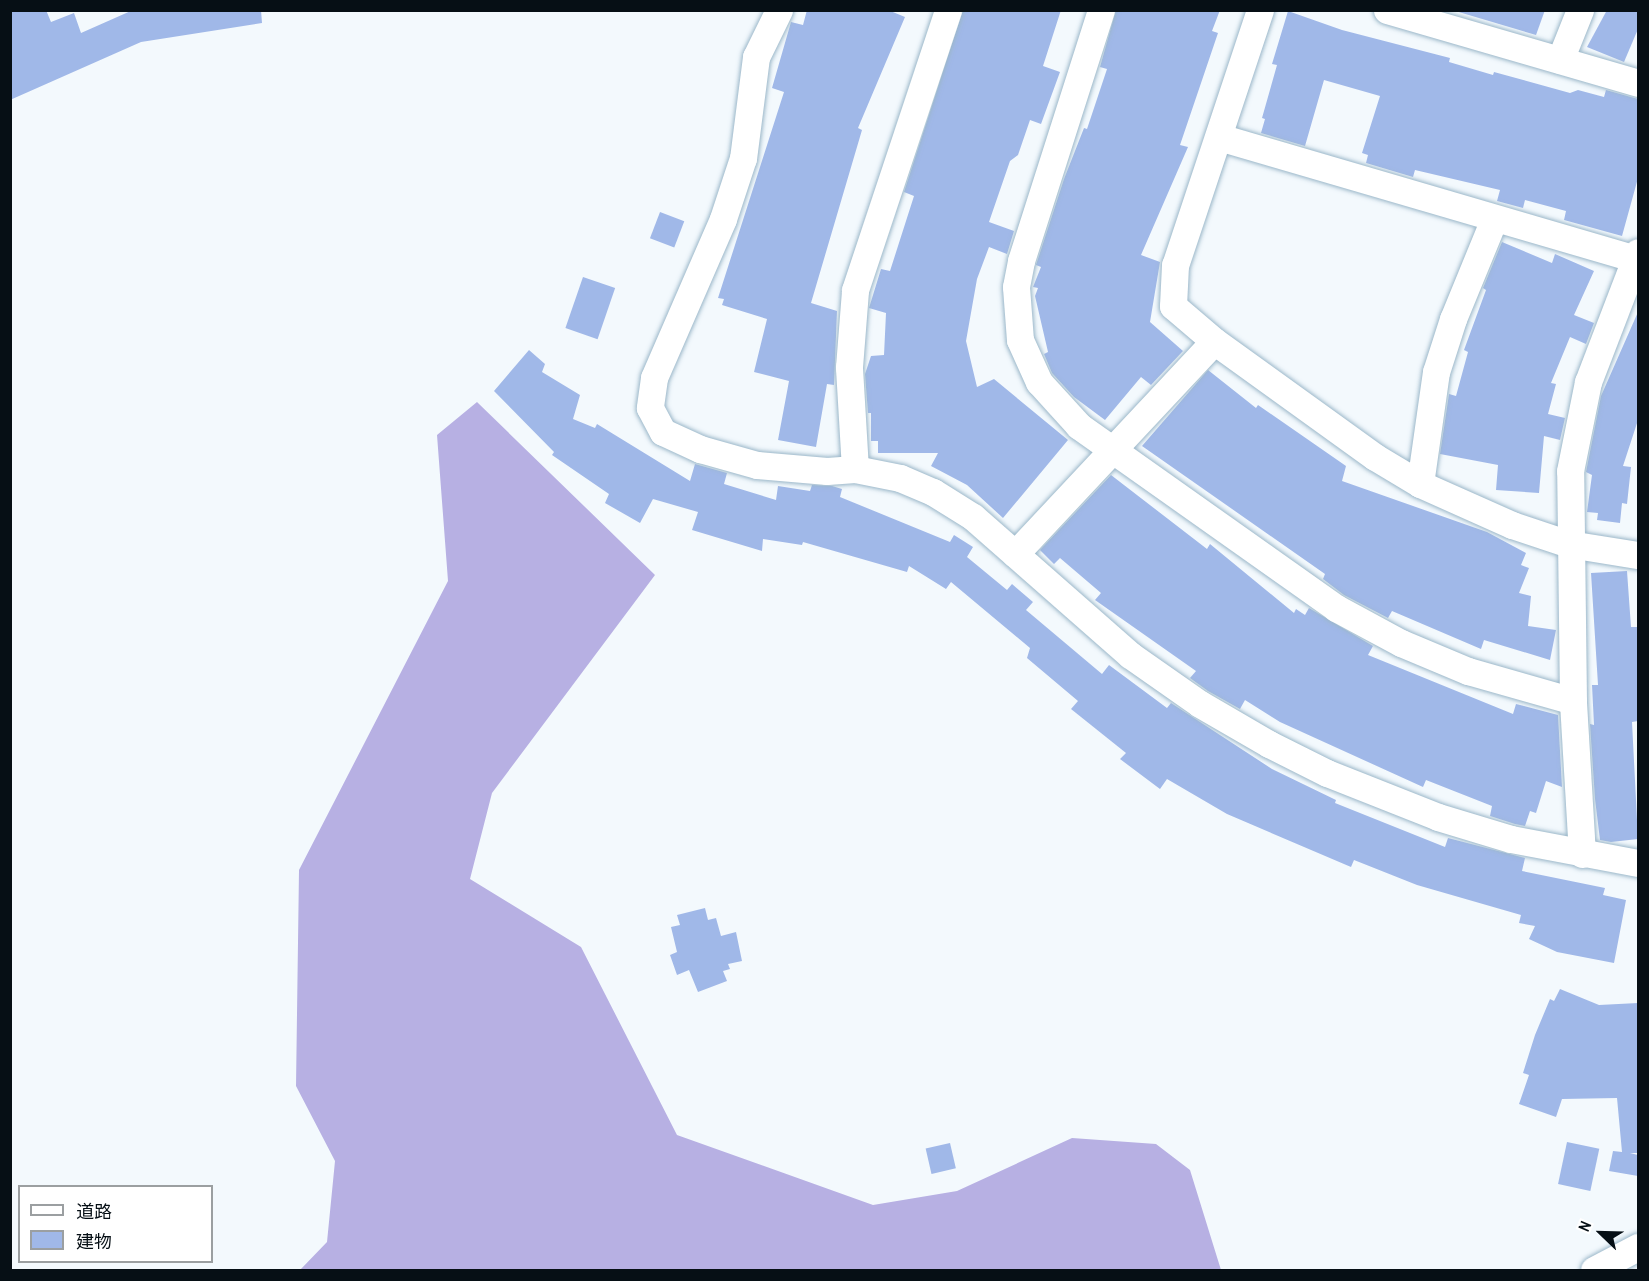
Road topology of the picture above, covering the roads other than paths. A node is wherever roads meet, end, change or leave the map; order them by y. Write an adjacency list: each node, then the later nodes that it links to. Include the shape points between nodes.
1 (779, 10): 15 (street, via 756,57 743,158 723,219 654,378 650,408 671,438 736,460 803,470)
2 (948, 10): 15 (street, via 855,290 849,367)
3 (1101, 10): 14 (street, via 1021,261 1016,313 1020,340 1039,382 1079,426)
4 (1260, 10): 10 (street)
5 (1387, 10): 7 (street)
6 (1580, 10): 8 (street)
7 (1425, 16): 8 (street)
8 (1560, 60): 9 (street)
9 (1638, 83)
10 (1219, 137): 11 (street); 13 (street, via 1171,288 1173,306)
11 (1494, 219): 12 (street); 16 (street, via 1436,372)
12 (1637, 256): 17 (street, via 1588,381 1578,421 1570,471)
13 (1214, 342): 14 (street); 16 (street, via 1375,458)
14 (1113, 451): 18 (street); 20 (street, via 1345,613 1401,643 1468,671)
15 (855, 470): 18 (street, via 900,478 933,492 973,518)
16 (1420, 484): 17 (street, via 1483,513)
17 (1569, 544): 19 (street); 20 (street)
18 (1015, 554): 21 (street, via 1130,655 1200,704 1269,744 1336,777 1438,817 1511,840)
19 (1638, 555)
20 (1573, 701): 21 (street)
21 (1582, 854): 22 (street)
22 (1638, 863)
23 (1638, 1248): 24 (street)
24 (1594, 1270)

